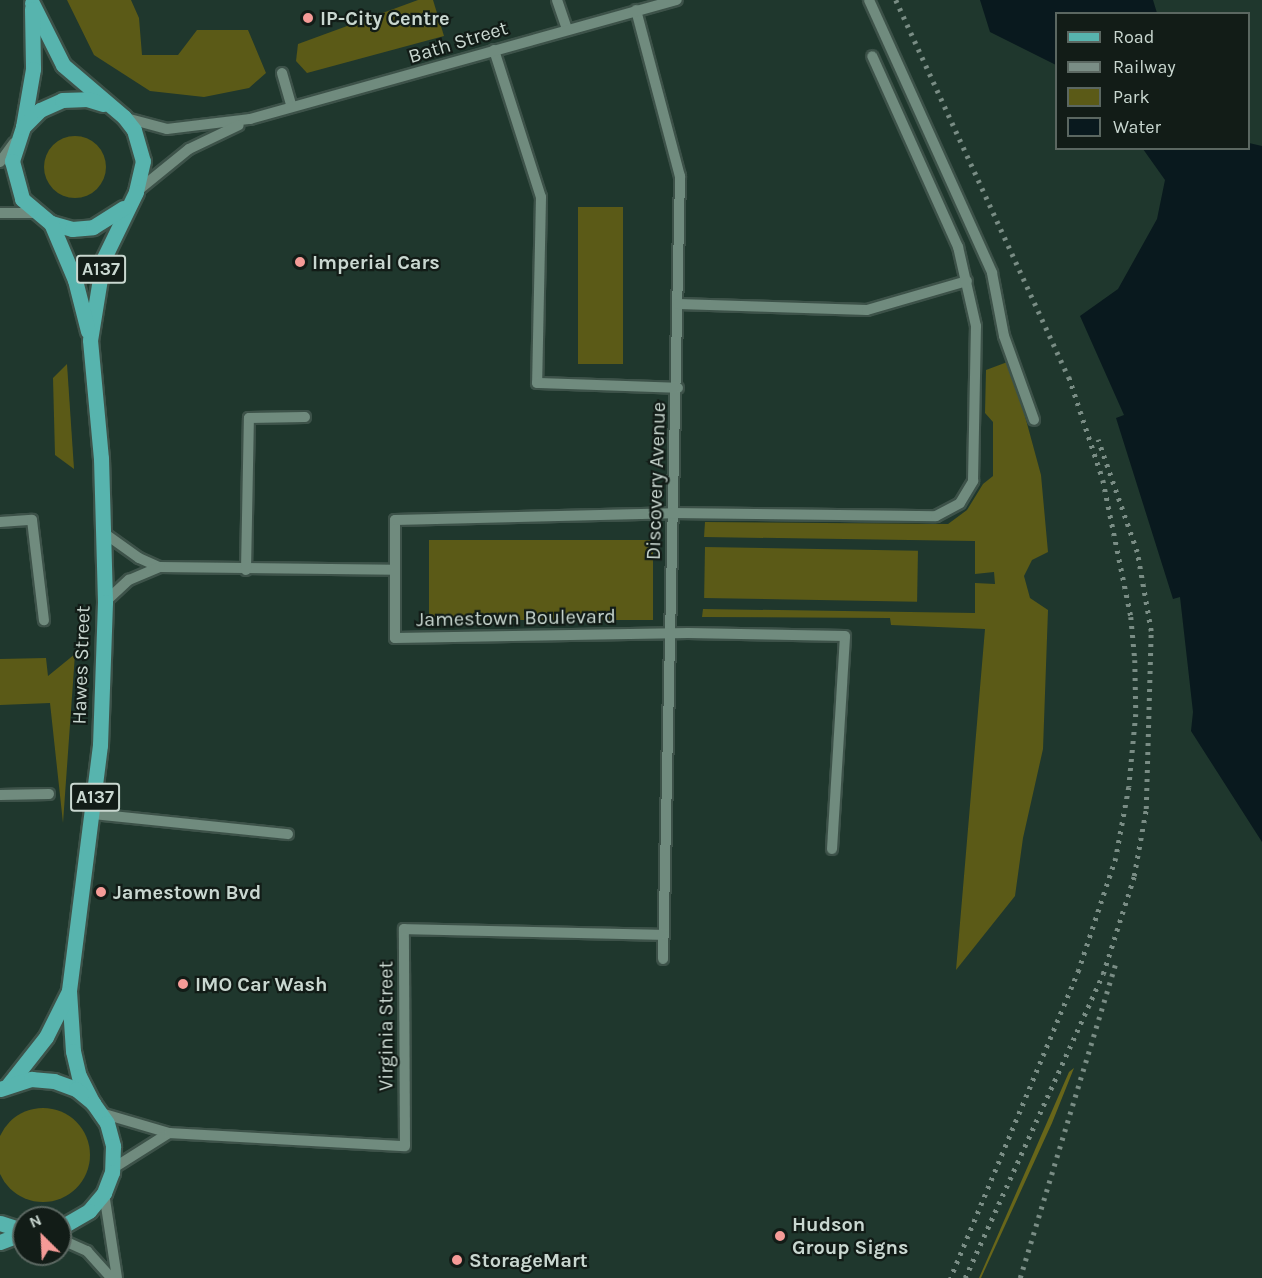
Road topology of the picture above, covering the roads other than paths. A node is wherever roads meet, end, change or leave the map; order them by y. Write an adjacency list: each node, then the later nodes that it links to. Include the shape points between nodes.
1 (557, 0): 6 (street)
2 (677, 0): 5 (street, Bath Street)
3 (870, 0): 25 (street, via 992,273 1004,336)
4 (32, 2): 10 (main road, A137, via 63,65); 14 (main road, A137, via 33,69)
5 (636, 10): 6 (street, Bath Street); 21 (street, Discovery Avenue, via 680,176)
6 (567, 29): 7 (street, Bath Street)
7 (494, 50): 11 (street, Bath Street); 23 (street, via 541,197 537,383)
8 (872, 57): 20 (street, via 958,247)
9 (282, 73): 11 (street)
10 (110, 106): 12 (main road, A137); 14 (main road, A137, via 87,99 62,100 40,110)
11 (292, 107): 13 (street, Bath Street)
12 (124, 117): 13 (street, Bath Street, via 167,129); 16 (main road, Hawes Street / A137, via 134,130 141,153 141,177)
13 (250, 119): 16 (street, Bath Street, via 189,149)
14 (19, 134): 15 (street); 18 (main road, A137, via 14,180 22,199)
15 (0, 162)
16 (132, 198): 19 (main road, A137, via 113,218 93,227 72,229); 22 (main road, Hawes Street / A137, via 103,260)
17 (0, 213): 18 (street)
18 (35, 213): 19 (main road, A137)
19 (51, 223): 22 (main road, Hawes Street / A137, via 75,280)
20 (967, 281): 21 (street, via 867,310); 26 (street, via 976,326 976,414 973,481 960,503 936,516)
21 (678, 304): 23 (street, Discovery Avenue)
22 (90, 340): 28 (main road, Hawes Street / A137)
23 (678, 388): 26 (street, Discovery Avenue)
24 (305, 417): 30 (street, via 249,417)
25 (1034, 420)
26 (672, 513): 31 (street, Jamestown Boulevard, via 395,520); 34 (street, Discovery Avenue)
27 (0, 522): 33 (street, via 32,520)
28 (104, 533): 29 (street); 32 (main road, Hawes Street / A137)
29 (159, 567): 30 (street); 32 (street, via 129,580)
30 (246, 570): 31 (street)
31 (394, 570): 34 (street, Jamestown Boulevard, via 395,638)
32 (105, 602): 37 (main road, Hawes Street / A137)
33 (44, 620)
34 (669, 634): 39 (street, via 845,636); 40 (street, Discovery Avenue)
35 (49, 794): 36 (street)
36 (0, 795)
37 (93, 813): 38 (street); 42 (main road, Hawes Street / A137)
38 (288, 834)
39 (832, 849)
40 (663, 935): 41 (street, Discovery Avenue); 45 (street, Virginia Street, via 404,929 405,1146)
41 (663, 959)
42 (69, 991): 43 (main road, Hawes Street / A137, via 46,1037); 44 (main road, Hawes Street / A137, via 79,1076)
43 (5, 1086): 44 (main road, A137, via 32,1079 54,1081 76,1089)
44 (97, 1108): 45 (street); 46 (main road, A137, via 111,1134)
45 (169, 1133): 46 (street)
46 (112, 1169): 47 (main road, A137)
47 (104, 1193): 48 (main road, A137, via 89,1211); 51 (street)
48 (72, 1221)
49 (72, 1244): 50 (street, via 87,1251)
50 (111, 1278)
51 (117, 1278)

